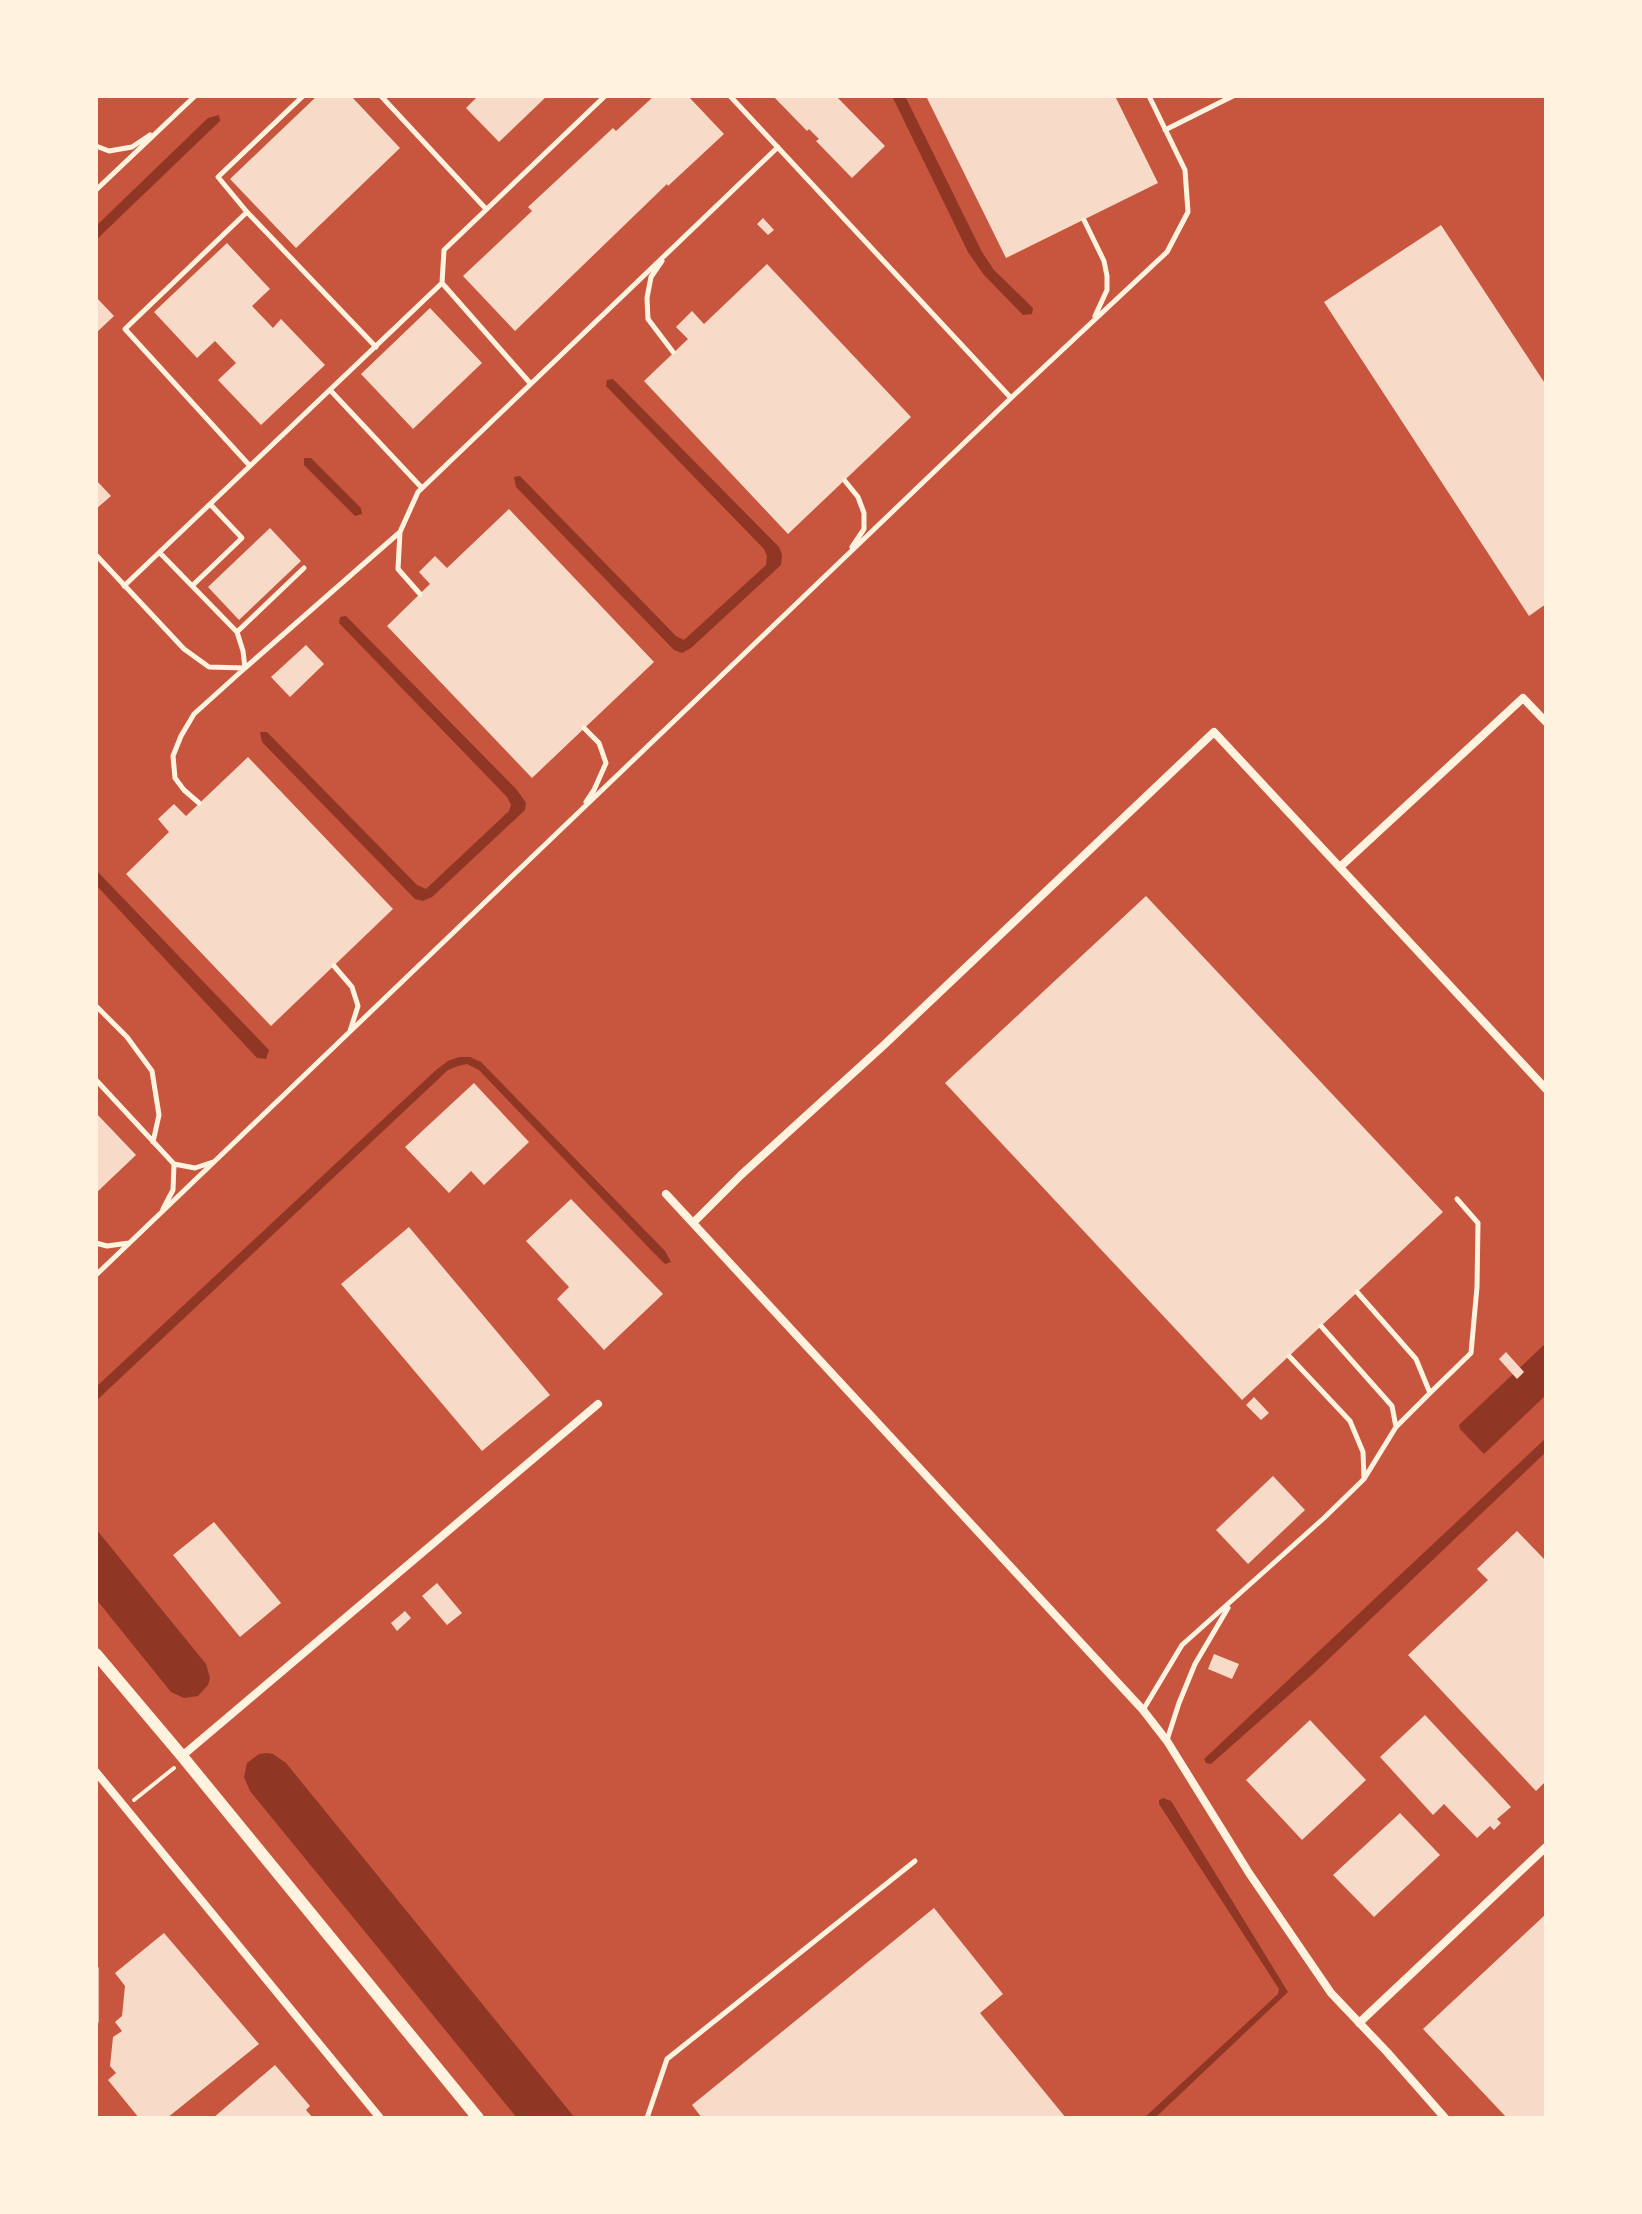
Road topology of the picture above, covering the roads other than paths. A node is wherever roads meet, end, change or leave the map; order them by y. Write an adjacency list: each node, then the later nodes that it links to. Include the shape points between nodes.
1 (195, 96): 8 (lane)
2 (303, 96): 14 (lane, via 218,177)
3 (381, 96): 13 (lane)
4 (605, 96): 13 (lane)
5 (730, 96): 11 (lane)
6 (1149, 96): 9 (lane)
7 (1233, 96): 9 (lane)
8 (160, 129): 10 (lane, via 132,147 109,151); 12 (lane)
9 (1165, 130): 18 (lane, via 1185,170 1188,212 1167,252)
10 (96, 146)
11 (778, 147): 16 (lane); 23 (lane)
12 (96, 190)
13 (486, 209): 17 (lane, via 444,250)
14 (247, 212): 19 (lane); 24 (lane, via 125,329)
15 (1084, 220): 18 (lane, via 1107,276 1107,290)
16 (670, 250): 20 (lane, via 651,277 647,298 648,319); 21 (lane)
17 (442, 283): 19 (lane); 21 (lane)
18 (1093, 321): 23 (lane)
19 (376, 347): 22 (lane)
20 (673, 352)
21 (530, 383): 26 (lane)
22 (331, 391): 24 (lane); 26 (lane)
23 (1011, 398): 31 (lane)
24 (250, 466): 27 (lane)
25 (845, 481): 31 (lane, via 864,513 864,529)
26 (422, 488): 28 (lane)
27 (210, 504): 29 (lane); 33 (lane, via 242,538)
28 (400, 532): 35 (lane, via 398,569); 37 (lane)
29 (160, 553): 33 (lane); 34 (lane)
30 (96, 555): 34 (lane)
31 (848, 555): 41 (lane)
32 (304, 568): 36 (lane)
33 (193, 585): 36 (lane)
34 (124, 586): 37 (lane, via 184,649 209,667)
35 (420, 594)
36 (237, 632): 37 (lane)
37 (245, 668): 40 (lane, via 194,714 173,756 175,778)
38 (1546, 722): 42 (street, via 1523,698)
39 (584, 728): 41 (lane, via 599,743 606,763)
40 (199, 803)
41 (579, 812): 45 (lane)
42 (1340, 867): 47 (street); 54 (street, via 1214,732)
43 (334, 966): 45 (lane, via 352,987 358,1006)
44 (96, 1006): 48 (lane, via 152,1071 159,1115)
45 (350, 1032): 49 (lane)
46 (96, 1080): 48 (lane)
47 (1546, 1089)
48 (153, 1142): 50 (lane)
49 (215, 1161): 50 (lane, via 195,1168); 53 (lane)
50 (174, 1164): 53 (lane, via 173,1190)
51 (666, 1194): 54 (street)
52 (1457, 1199): 61 (lane, via 1478,1223 1471,1353)
53 (162, 1212): 56 (lane)
54 (693, 1223): 67 (street)
55 (96, 1243): 56 (lane)
56 (130, 1243): 57 (lane)
57 (96, 1275)
58 (1357, 1292): 61 (lane, via 1416,1359)
59 (1321, 1326): 63 (lane, via 1392,1406)
60 (1289, 1356): 64 (lane, via 1350,1421 1363,1452)
61 (1430, 1393): 63 (lane)
62 (598, 1404): 69 (street)
63 (1396, 1427): 64 (lane)
64 (1364, 1479): 65 (lane)
65 (1230, 1603): 67 (lane, via 1182,1645); 68 (lane, via 1195,1664)
66 (96, 1654): 69 (street)
67 (1143, 1710): 68 (street)
68 (1167, 1741): 73 (street, via 1257,1885 1331,1993)
69 (182, 1756): 75 (street)
70 (96, 1772): 74 (street)
71 (1546, 1847): 73 (street)
72 (915, 1861): 76 (lane, via 667,2059)
73 (1359, 2023): 77 (street)
74 (380, 2118)
75 (478, 2118)
76 (647, 2118)
77 (1445, 2118)

